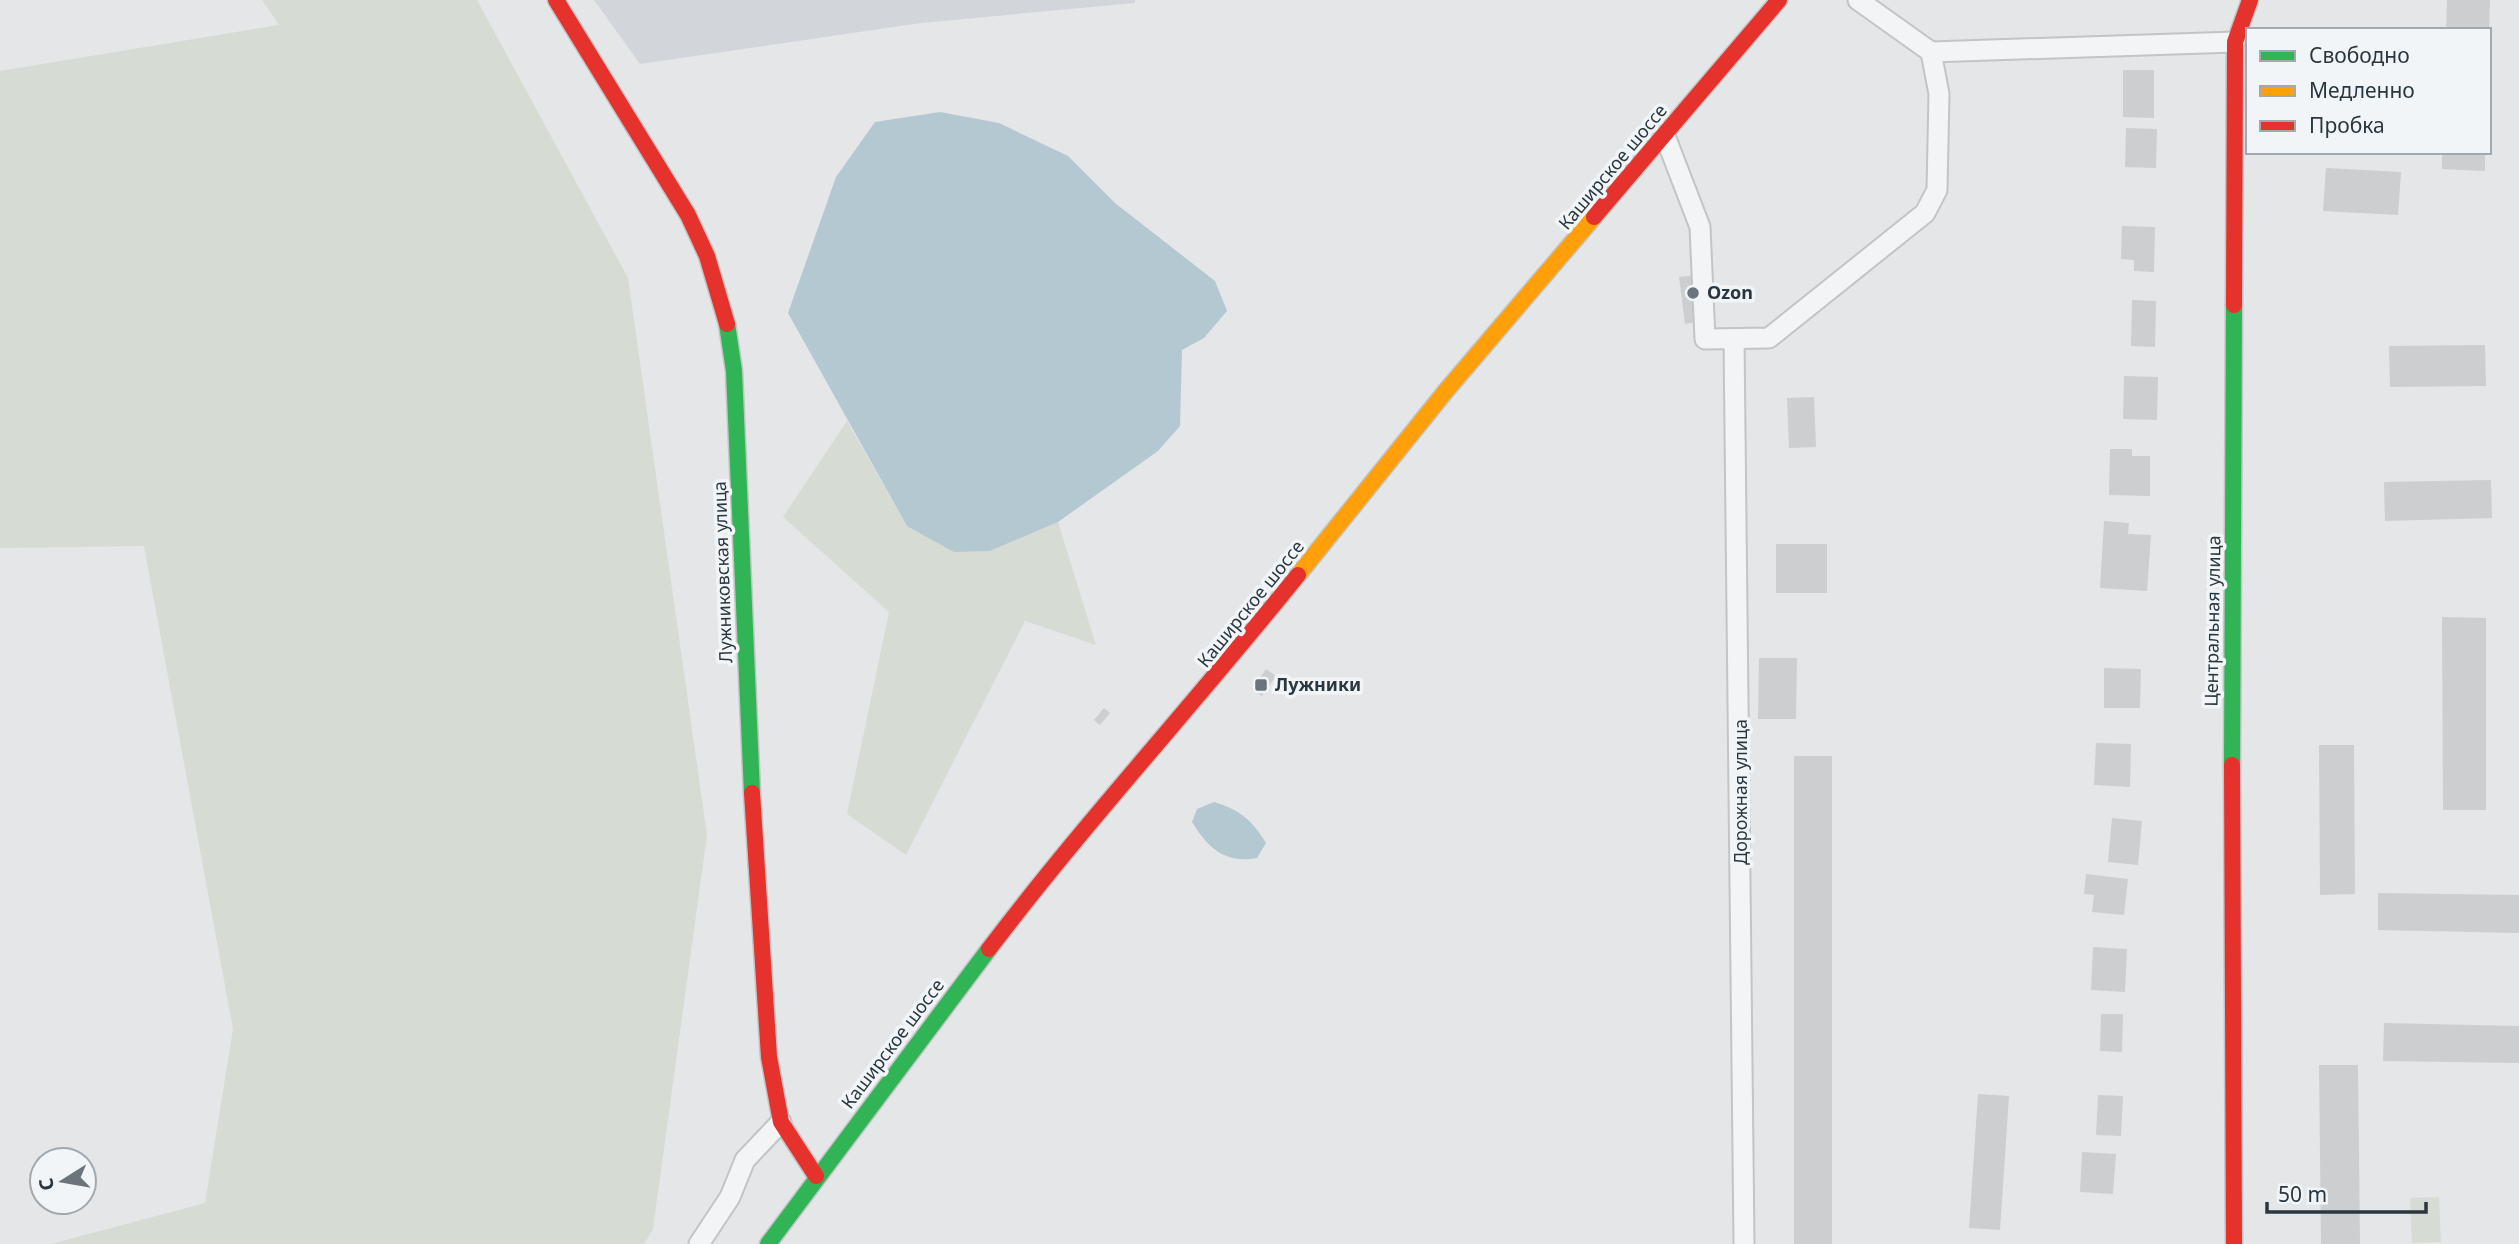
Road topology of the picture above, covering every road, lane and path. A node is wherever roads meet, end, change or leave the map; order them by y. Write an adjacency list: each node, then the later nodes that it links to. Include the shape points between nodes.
1 (556, 0): 9 (street, Лужниковская улица, via 688,215 725,312 734,371 769,1057)
2 (1779, 0): 7 (street, Каширское шоссе)
3 (1858, 0): 6 (street)
4 (2250, 0): 5 (street, Центральная улица)
5 (2235, 42): 6 (street); 14 (street, Центральная улица)
6 (1931, 51): 8 (street, via 1939,94 1937,190 1925,213 1769,338)
7 (1665, 136): 8 (street, via 1700,227 1705,339); 10 (street, Каширское шоссе, via 1445,392 1217,676 1032,894)
8 (1734, 340): 13 (street, Дорожная улица)
9 (781, 1122): 10 (street, Лужниковская улица); 11 (street, via 745,1160 730,1197)
10 (816, 1176): 12 (street, Каширское шоссе)
11 (699, 1244)
12 (768, 1244)
13 (1744, 1244)
14 (2234, 1244)

